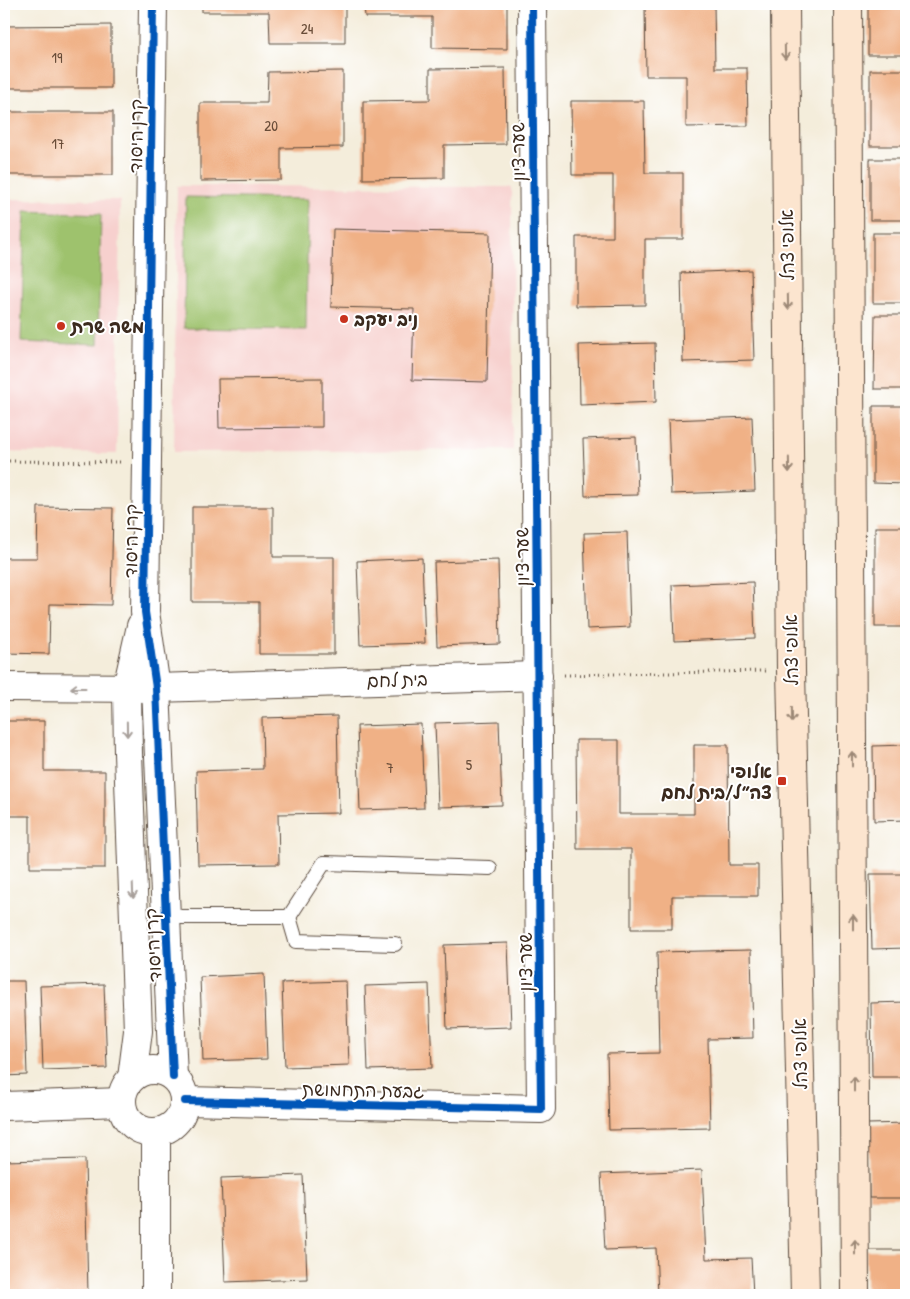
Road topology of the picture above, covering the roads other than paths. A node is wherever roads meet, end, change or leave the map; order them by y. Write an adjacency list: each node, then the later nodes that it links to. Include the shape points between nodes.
1 (153, 4): 5 (street, קרן היסוד)
2 (532, 4): 6 (street, שער ציון)
3 (785, 4): 21 (main road, אלופי צהל, one-way to 21, via 791,671)
4 (848, 4): 22 (main road, one-way to 4)
5 (145, 612): 8 (street, קרן היסוד); 9 (street, קרן היסוד)
6 (538, 676): 9 (street, בית לחם); 18 (street, שער ציון)
7 (4, 687): 8 (street, בית לחם, one-way to 7)
8 (127, 688): 9 (street, בית לחם); 15 (street, קרן היסוד, one-way to 15, via 138,1031)
9 (156, 688): 12 (street, קרן היסוד)
10 (490, 868): 11 (lane, via 324,863)
11 (290, 916): 12 (lane); 13 (lane, via 296,942)
12 (166, 917): 14 (street, קרן היסוד)
13 (395, 944)
14 (173, 1076): 15 (street, via 147,1070 139,1073); 16 (street, via 184,1092)
15 (127, 1090): 17 (street); 19 (street, via 123,1112 128,1121 136,1128)
16 (185, 1102): 18 (street, גבעת התחמושת); 19 (street, via 181,1116 171,1128)
17 (4, 1106)
18 (541, 1109)
19 (156, 1133): 20 (street)
20 (156, 1295)
21 (805, 1295)
22 (855, 1295)

